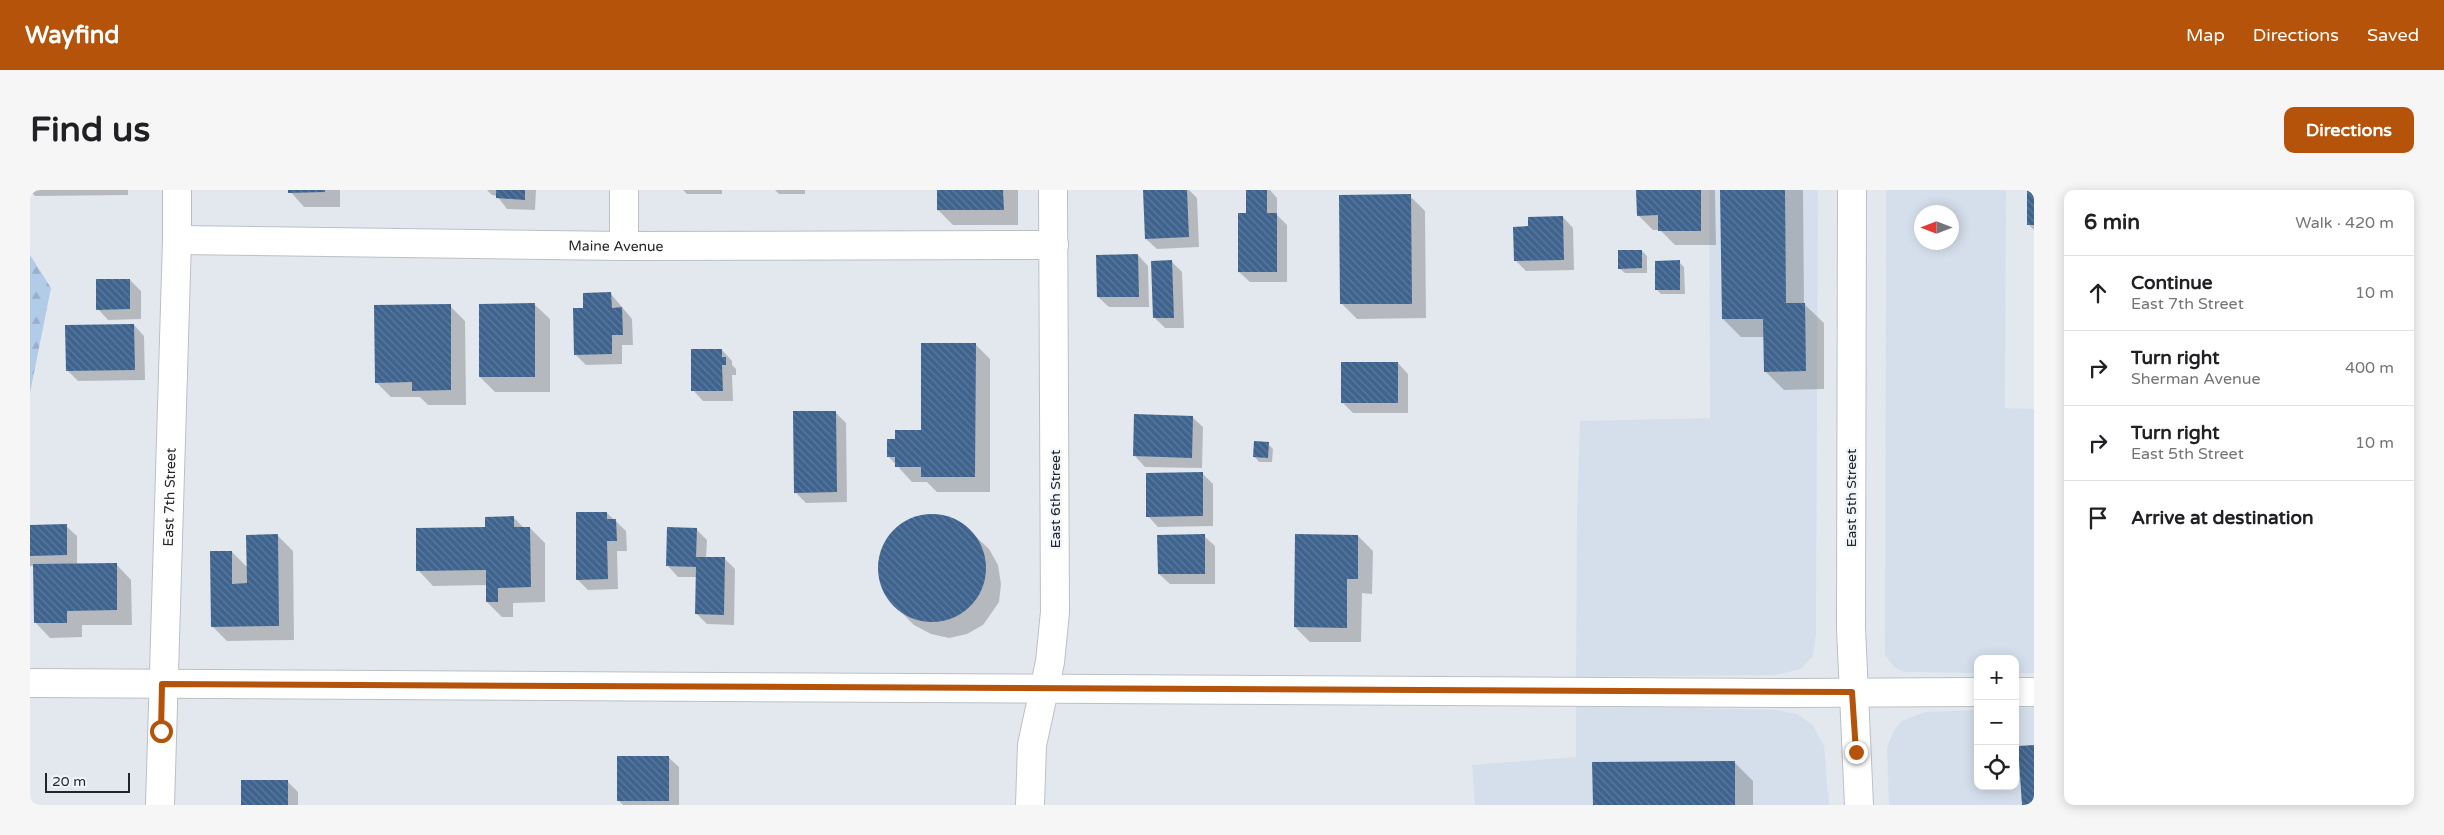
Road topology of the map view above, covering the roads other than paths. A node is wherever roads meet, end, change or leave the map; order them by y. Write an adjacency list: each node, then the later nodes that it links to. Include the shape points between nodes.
1 (176, 190): 5 (street, East 7th Street)
2 (624, 190): 6 (street)
3 (1053, 190): 7 (street, East 6th Street)
4 (1852, 190): 11 (street, East 5th Street)
5 (177, 240): 6 (street, Maine Avenue); 9 (street, East 7th Street)
6 (624, 246): 7 (street, Maine Avenue)
7 (1054, 246): 10 (street, East 6th Street, via 1055,612)
8 (30, 682): 9 (street)
9 (162, 684): 10 (street); 15 (street, East 7th Street)
10 (1044, 688): 11 (street); 16 (street, East 6th Street, via 1032,745)
11 (1852, 692): 12 (street); 17 (street, East 5th Street)
12 (1974, 692)
13 (2019, 692): 14 (street)
14 (2034, 692)
15 (160, 805)
16 (1030, 805)
17 (1859, 805)

